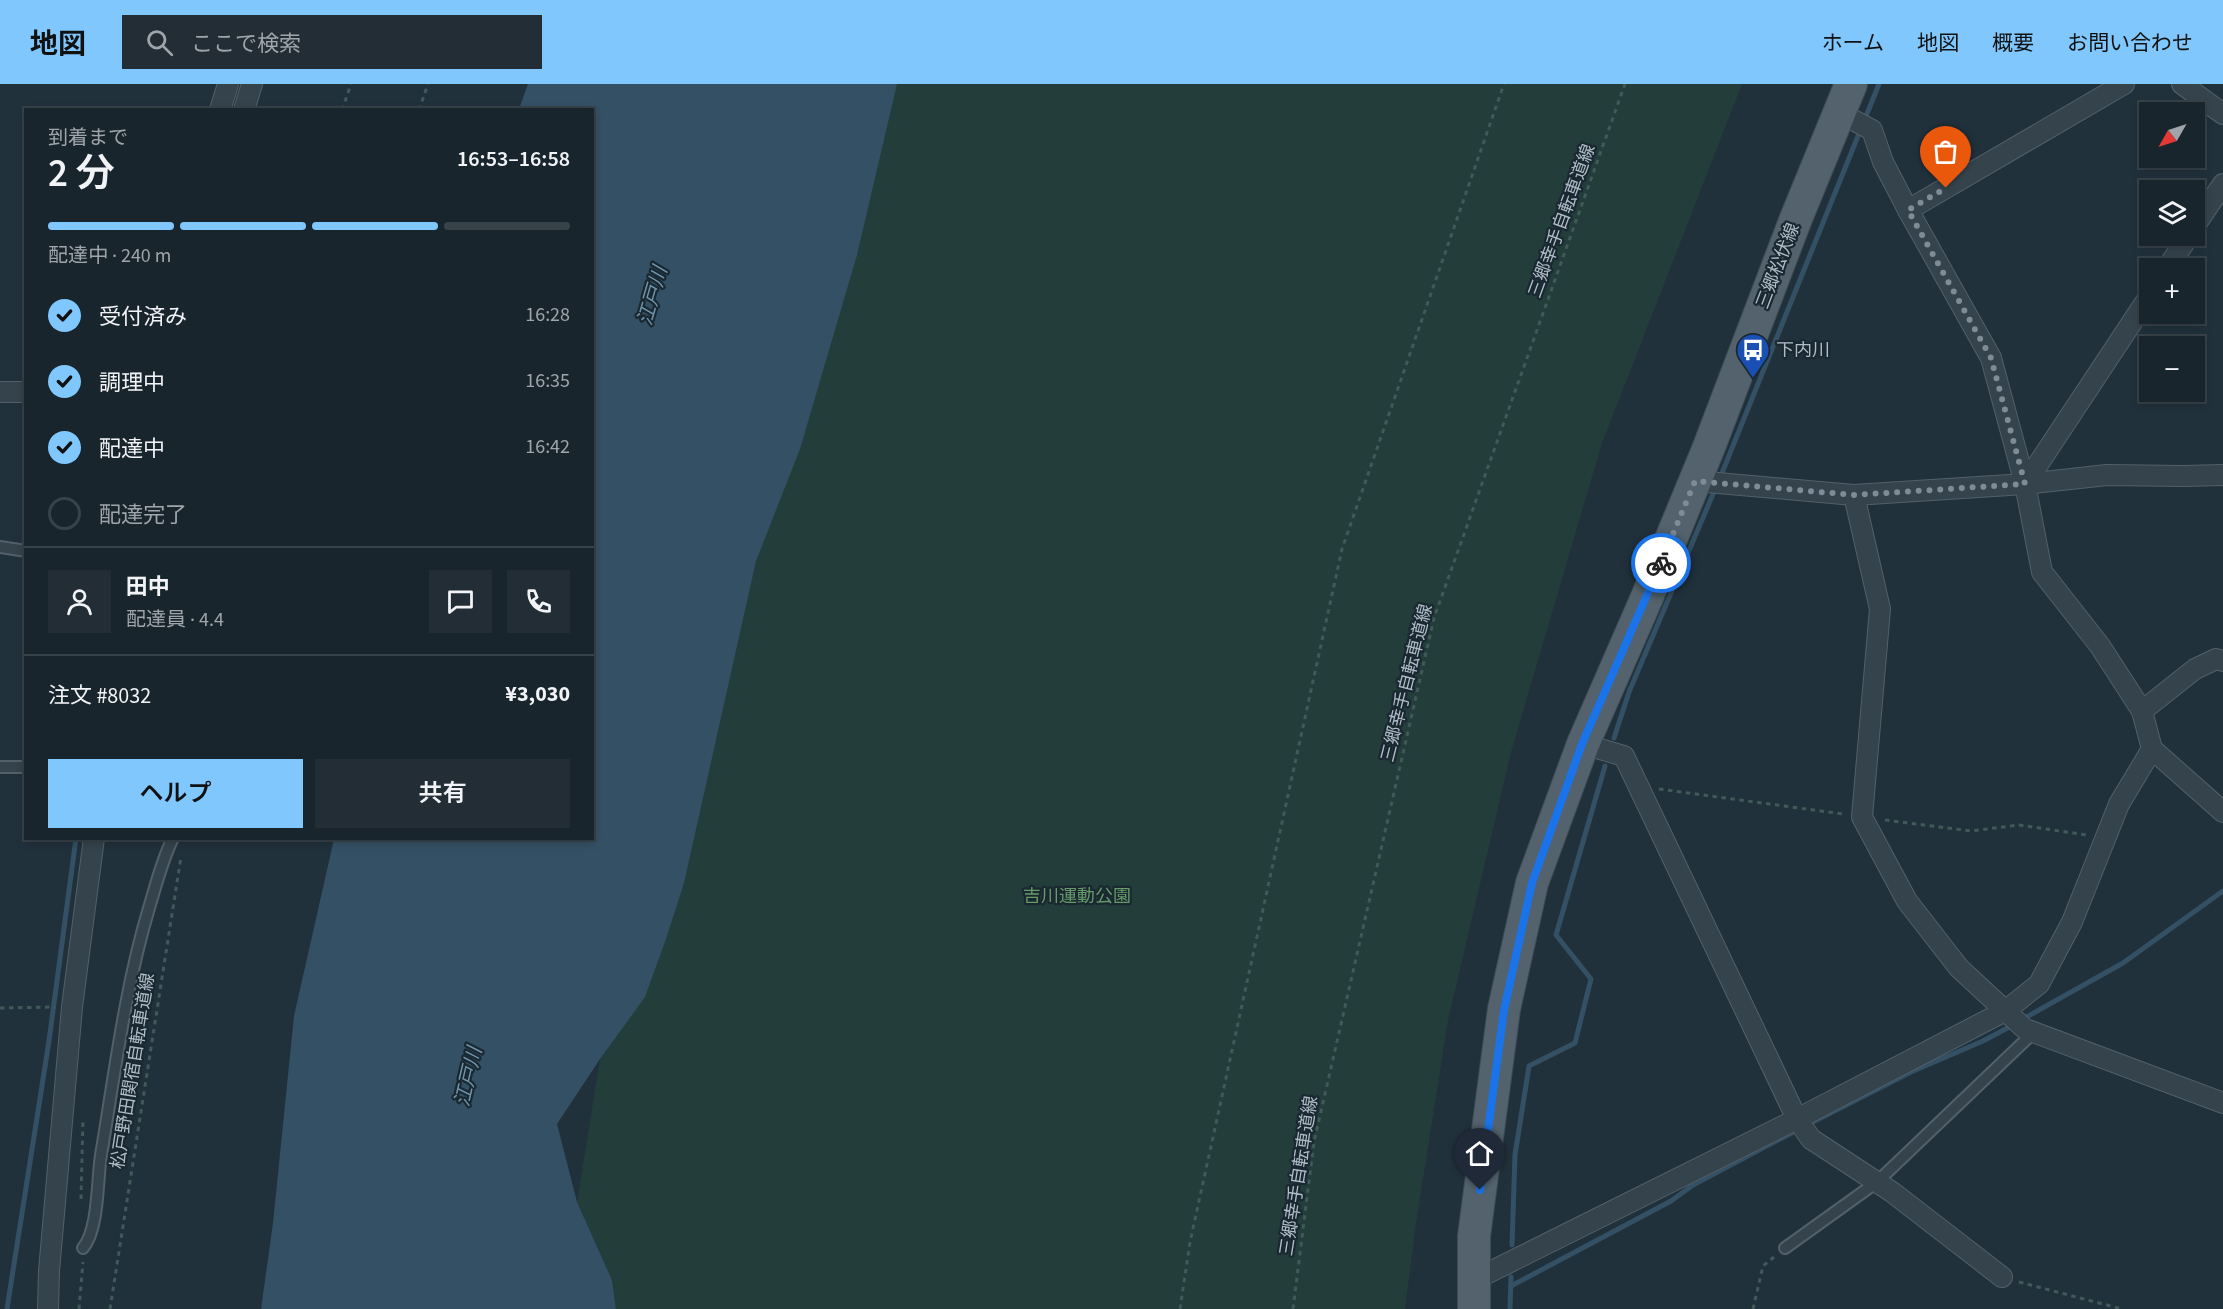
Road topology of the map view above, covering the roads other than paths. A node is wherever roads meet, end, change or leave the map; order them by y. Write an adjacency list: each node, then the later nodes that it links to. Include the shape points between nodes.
1 (221, 84): 2 (lane)
2 (228, 84): 7 (street)
3 (252, 84): 8 (street)
4 (1851, 84): 10 (main road, 三郷松伏線)
5 (2124, 84): 12 (street)
6 (2182, 84): 9 (street)
7 (221, 108)
8 (245, 108)
9 (2223, 114)
10 (1846, 116): 12 (street, via 1872,130 1883,162); 18 (main road, 三郷松伏線, via 1795,221)
11 (2223, 184): 13 (street)
12 (1908, 210): 19 (street, via 1991,358)
13 (2205, 211)
14 (2139, 312): 19 (street)
15 (0, 392): 16 (street)
16 (24, 392)
17 (2223, 475): 19 (street, via 2107,475)
18 (1712, 483): 20 (street); 25 (main road, 三郷松伏線, via 1648,596)
19 (2025, 484): 20 (street); 24 (street, via 2042,572 2100,646)
20 (1854, 495): 32 (street, via 1880,609 1862,817 1907,901 1959,968)
21 (0, 547): 22 (lane)
22 (24, 551)
23 (2223, 661): 24 (street, via 2216,659 2195,669)
24 (2142, 711): 26 (street)
25 (1582, 744): 35 (street, via 1624,756); 40 (main road, 三郷松伏線, via 1532,883 1504,1010 1474,1236)
26 (2152, 749): 29 (street); 32 (street, via 2119,804 2072,922 2039,984)
27 (0, 767): 28 (lane)
28 (24, 767)
29 (2223, 812)
30 (94, 840): 41 (street, via 72,1007)
31 (172, 840): 37 (lane, via 136,951 94,1217)
32 (2005, 1011): 33 (street); 35 (street)
33 (2034, 1032): 34 (street); 36 (lane)
34 (2223, 1103)
35 (1797, 1119): 36 (street, via 1811,1139); 40 (street)
36 (1877, 1182): 38 (lane); 39 (street)
37 (84, 1248)
38 (1785, 1248)
39 (2002, 1277)
40 (1474, 1294)
41 (48, 1309)

